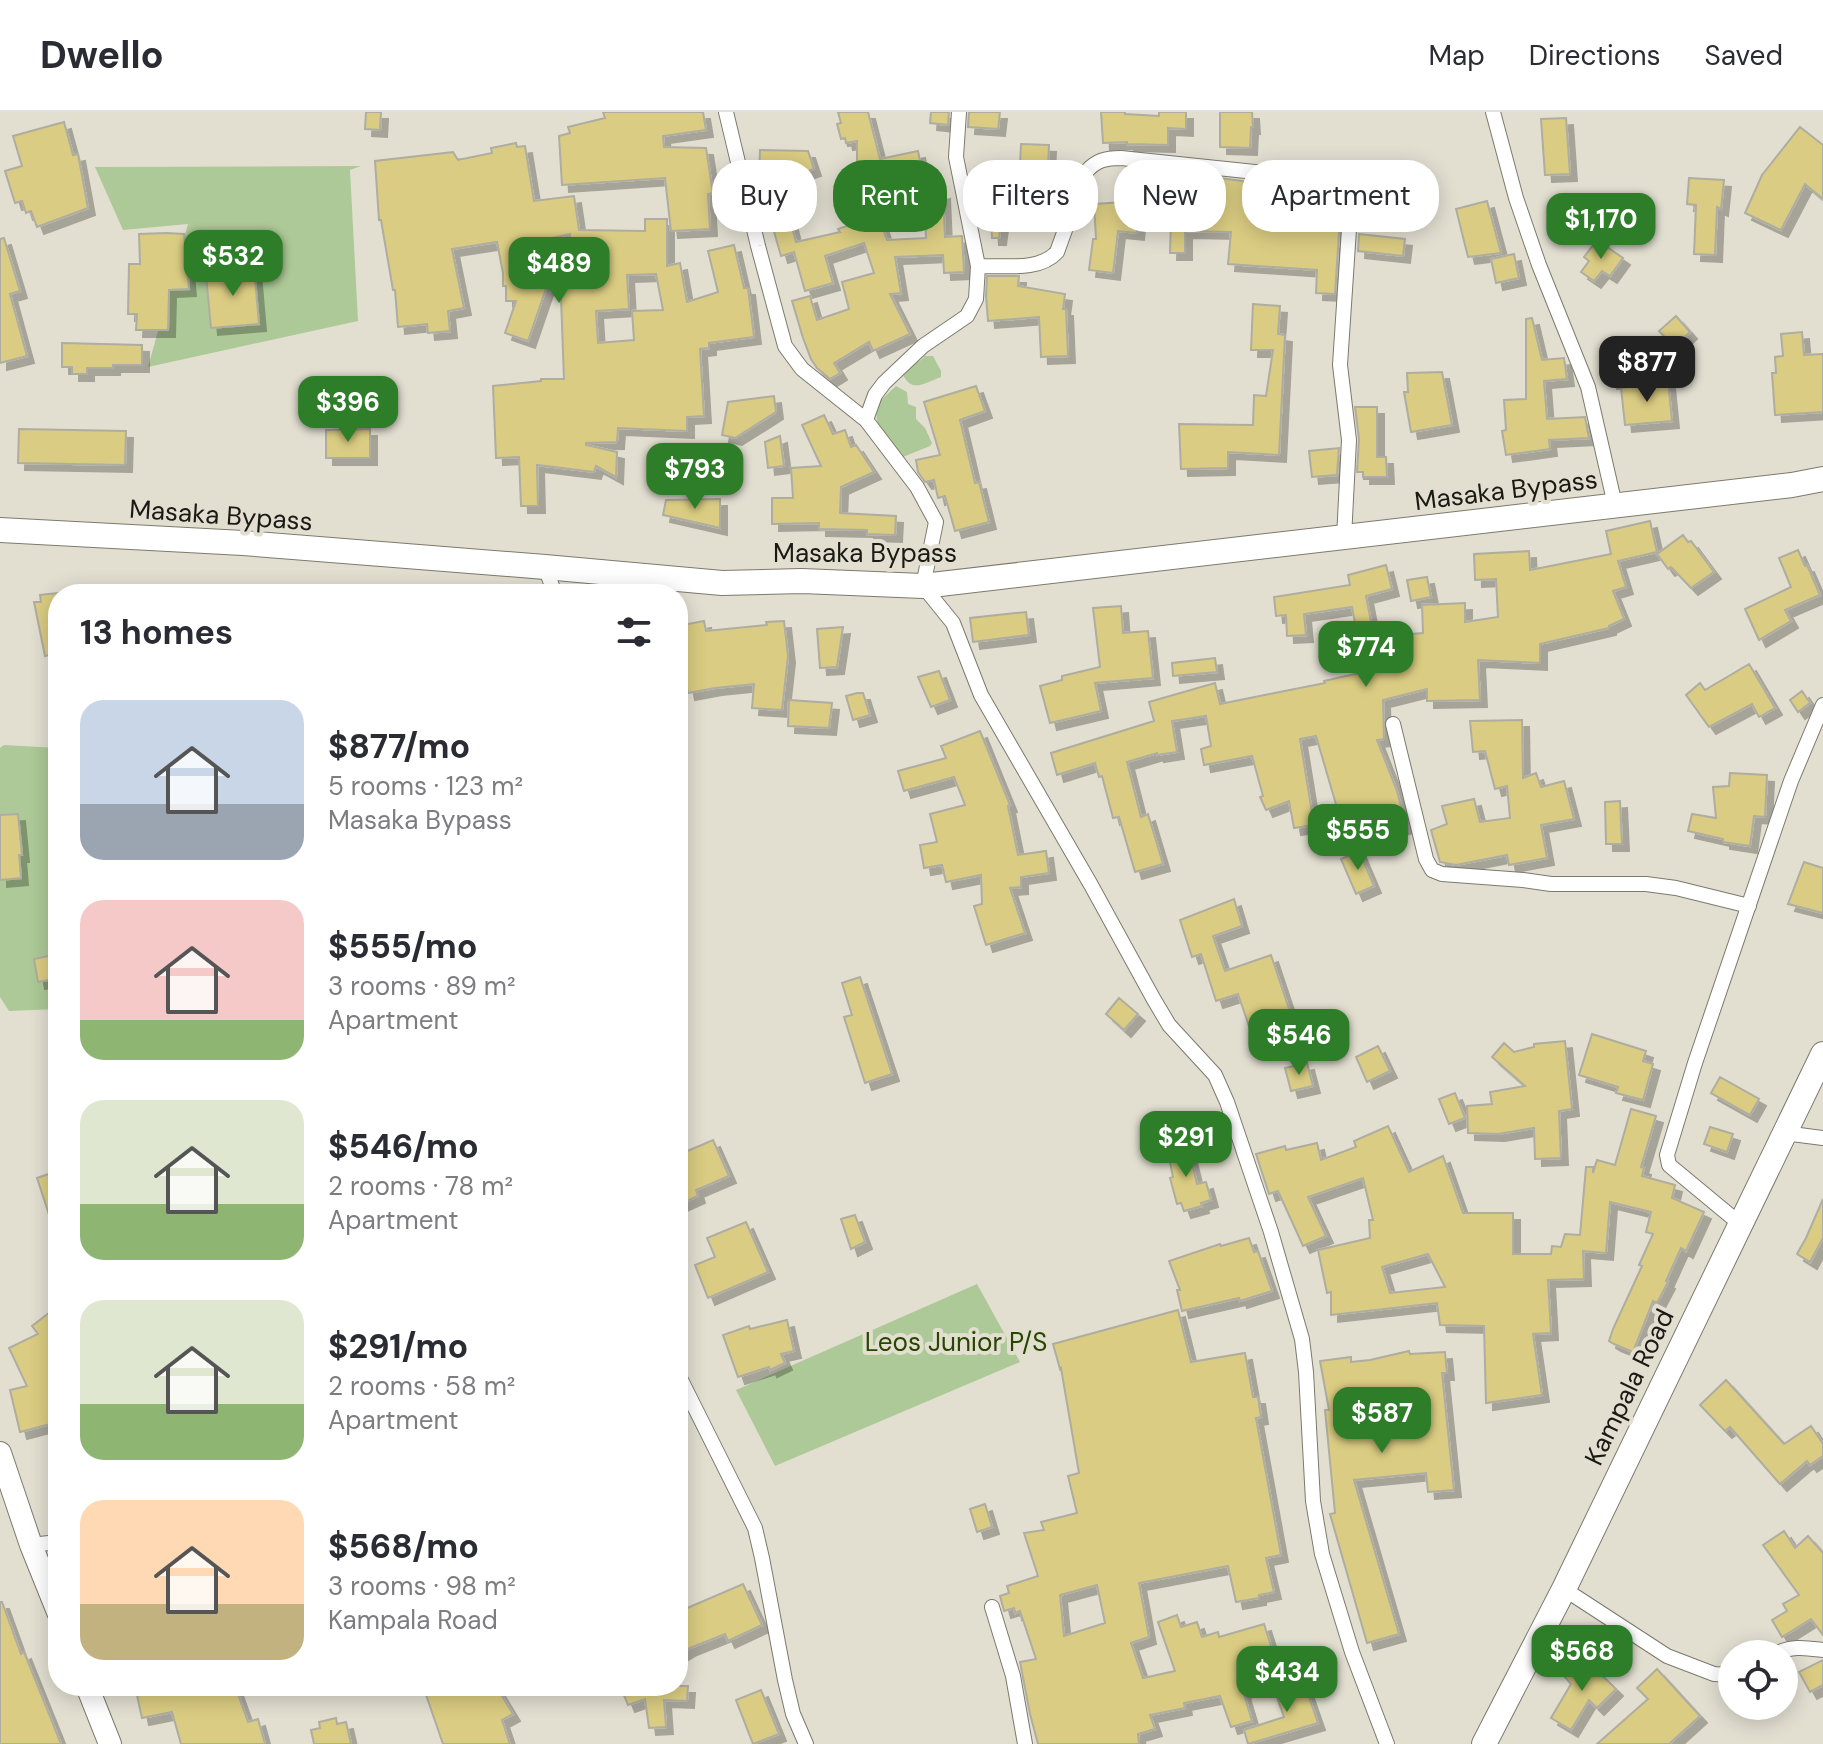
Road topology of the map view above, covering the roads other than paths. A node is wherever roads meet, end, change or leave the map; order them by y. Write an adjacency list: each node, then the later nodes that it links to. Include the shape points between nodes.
1 (726, 112): 5 (street, via 785,346 802,369)
2 (959, 112): 4 (street, via 956,157)
3 (1493, 112): 7 (street, via 1539,265 1588,387)
4 (978, 266): 5 (street, via 976,299 967,316 923,346 884,383); 9 (street, via 1049,261 1086,172 1105,159 1332,180 1349,200 1350,214 1340,365 1349,440)
5 (866, 420): 12 (street, via 917,487 936,522)
6 (1823, 479): 7 (main road, Masaka Bypass)
7 (1615, 505): 9 (main road, Masaka Bypass)
8 (0, 530): 10 (main road, Masaka Bypass)
9 (1344, 538): 12 (main road, Masaka Bypass)
10 (545, 567): 11 (street); 12 (main road, Masaka Bypass, via 722,583)
11 (551, 584)
12 (923, 586): 34 (street, via 953,623 981,695 1153,998 1169,1025 1215,1075 1227,1102 1302,1339 1313,1501 1322,1554)
13 (1823, 705): 15 (street)
14 (1393, 724): 15 (street, via 1432,870 1551,884 1646,884)
15 (1749, 906): 19 (street, via 1667,1155 1669,1165)
16 (1823, 1054): 17 (main road, Kampala Road)
17 (1784, 1133): 18 (street); 19 (main road, Kampala Road)
18 (1823, 1138)
19 (1739, 1223): 25 (main road, Kampala Road)
20 (688, 1397): 32 (street, via 755,1528 790,1703)
21 (0, 1453): 23 (main road)
22 (48, 1543): 23 (street)
23 (31, 1545): 24 (main road)
24 (48, 1587)
25 (1564, 1589): 29 (street, via 1667,1656); 35 (main road, Kampala Road)
26 (992, 1607): 33 (street, via 1013,1676)
27 (1798, 1648): 28 (street)
28 (1823, 1650)
29 (1718, 1674)
30 (91, 1696): 31 (main road)
31 (110, 1744)
32 (806, 1744)
33 (1025, 1744)
34 (1387, 1744)
35 (1484, 1744)

